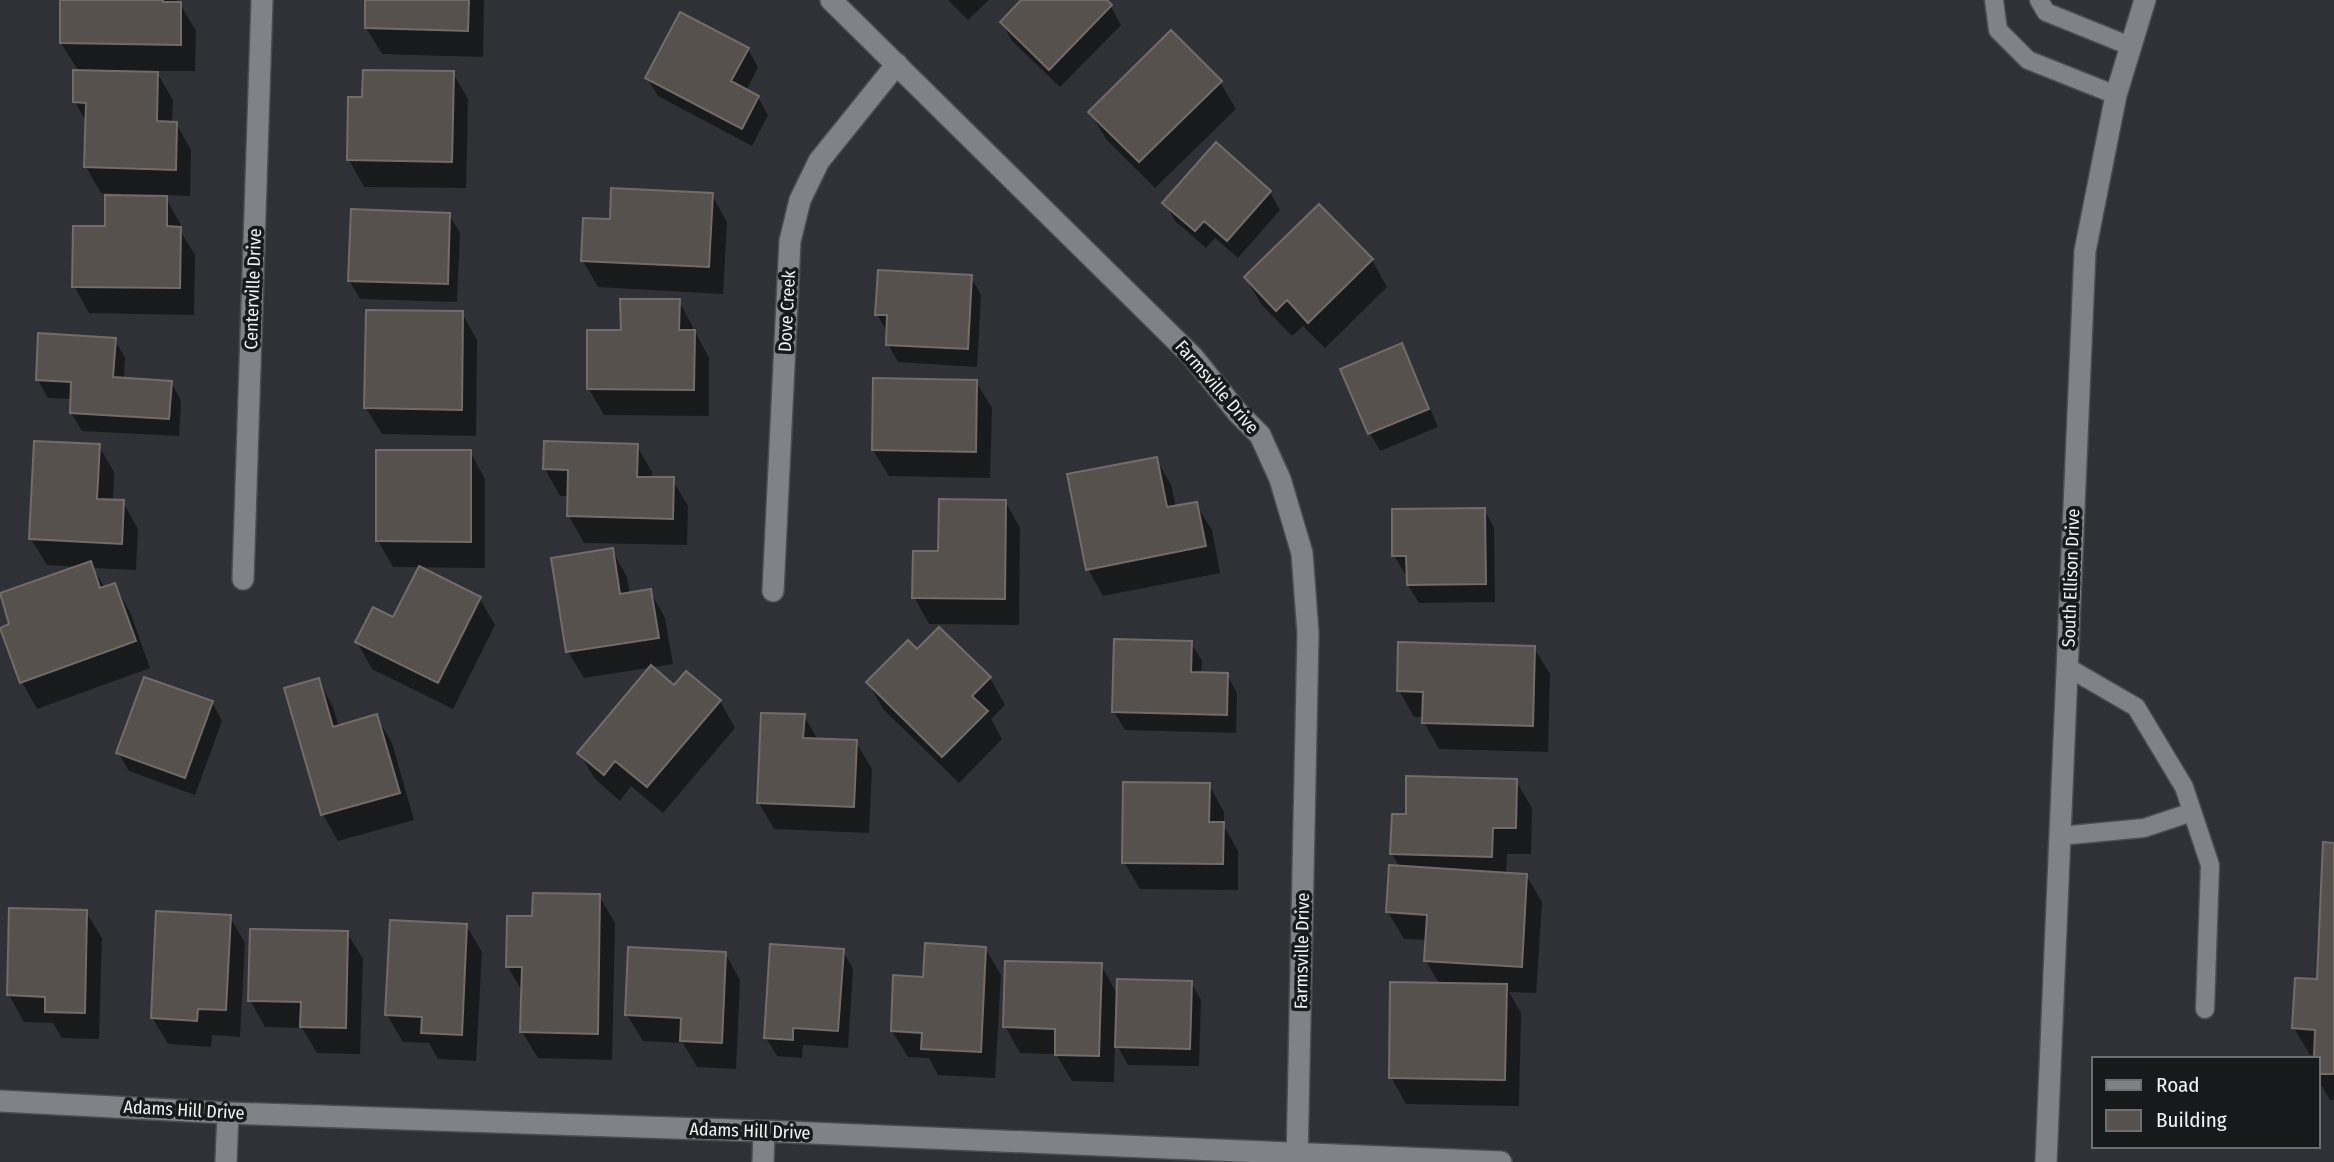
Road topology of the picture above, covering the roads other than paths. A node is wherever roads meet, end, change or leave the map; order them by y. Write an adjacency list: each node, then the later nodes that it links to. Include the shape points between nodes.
1 (262, 0): 9 (street, Centerville Drive)
2 (831, 0): 7 (street, Farmsville Drive)
3 (1994, 0): 8 (lane, via 1998,30 2028,60)
4 (2039, 0): 6 (lane, via 2046,12)
5 (2144, 0): 6 (street, South Ellison Drive)
6 (2130, 46): 8 (street, South Ellison Drive)
7 (897, 64): 10 (street, Dove Creek, via 819,161 800,200 790,242); 18 (street, Farmsville Drive, via 1193,357 1260,435 1280,479 1302,554 1308,634)
8 (2116, 95): 11 (street, South Ellison Drive, via 2085,251)
9 (243, 579)
10 (773, 591)
11 (2067, 667): 12 (lane, via 2136,707 2183,787); 13 (street, South Ellison Drive)
12 (2192, 812): 13 (lane, via 2144,828); 14 (lane, via 2210,865)
13 (2060, 836): 22 (street, South Ellison Drive)
14 (2205, 1009)
15 (0, 1101): 16 (street, Adams Hill Drive)
16 (228, 1113): 17 (street, Adams Hill Drive); 19 (street)
17 (764, 1131): 18 (street, Adams Hill Drive); 20 (street)
18 (1297, 1159): 21 (street, Adams Hill Drive)
19 (226, 1162)
20 (763, 1162)
21 (1501, 1162)
22 (2046, 1162)

